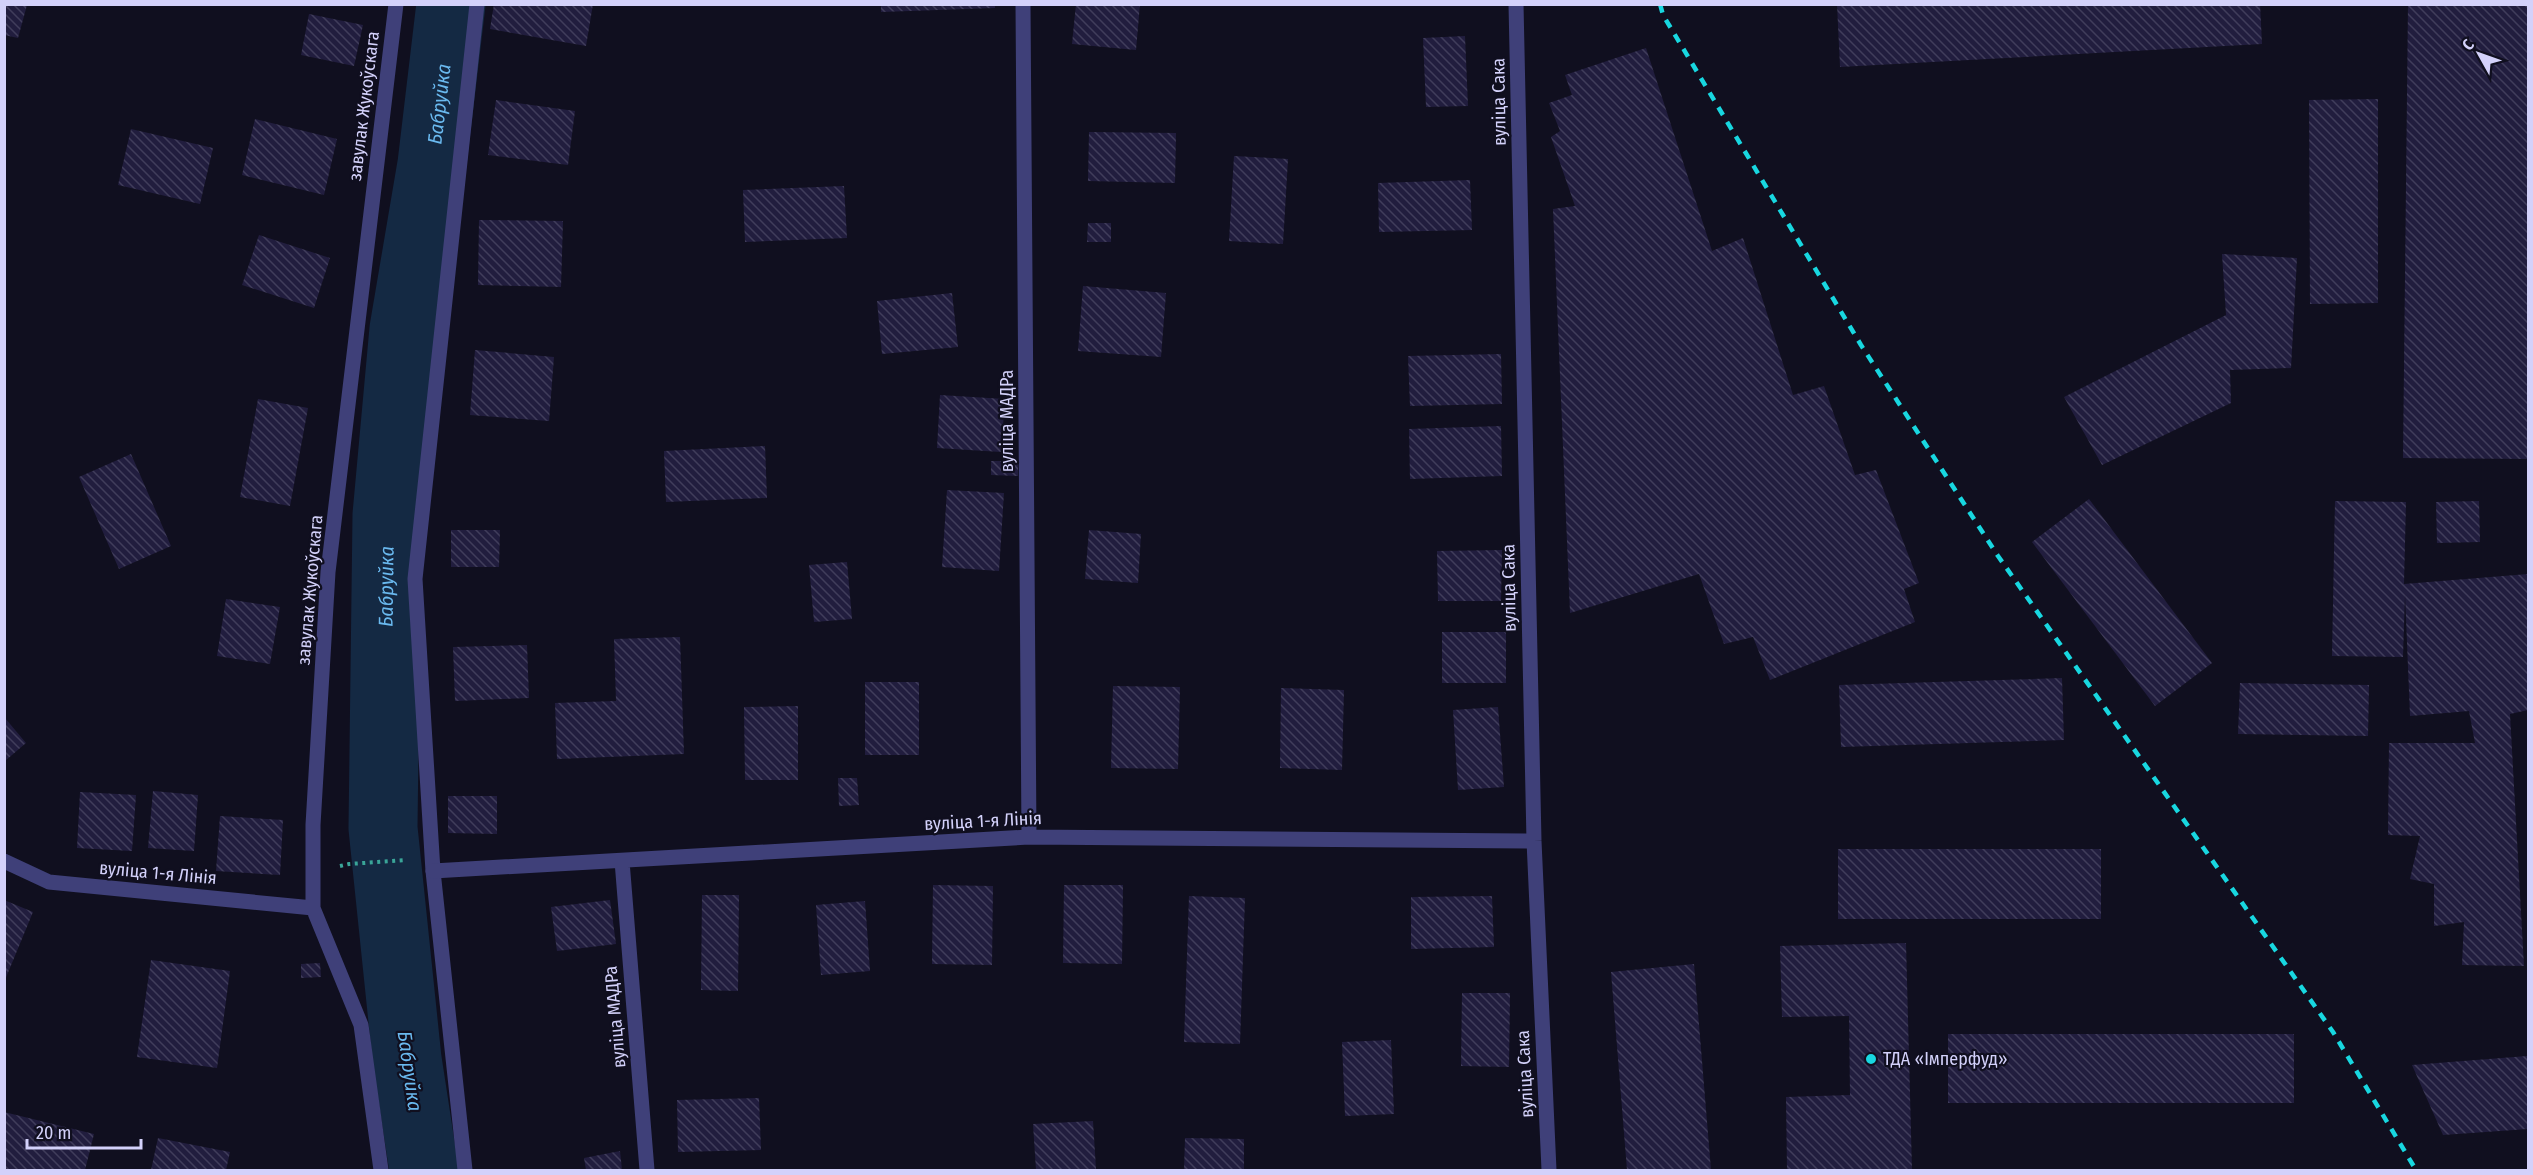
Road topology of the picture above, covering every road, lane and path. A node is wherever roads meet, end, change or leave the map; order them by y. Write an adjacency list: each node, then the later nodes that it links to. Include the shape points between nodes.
1 (396, 4): 12 (street, завулак Жукоўскага, via 328,572 313,825)
2 (477, 4): 11 (street, via 415,579)
3 (1023, 4): 5 (street, вуліца МАДРа)
4 (1516, 4): 6 (street, вуліца Сака)
5 (1029, 837): 6 (street, вуліца 1-я Лінія); 9 (street, вуліца 1-я Лінія)
6 (1534, 841): 16 (street, вуліца Сака)
7 (411, 860): 10 (path)
8 (4, 861): 12 (street, вуліца 1-я Лінія, via 49,882)
9 (622, 861): 11 (street, вуліца 1-я Лінія); 15 (street, вуліца МАДРа)
10 (352, 864)
11 (434, 871): 14 (street)
12 (313, 908): 13 (street, завулак Жукоўскага, via 361,1025)
13 (381, 1170)
14 (465, 1170)
15 (646, 1170)
16 (1549, 1170)

